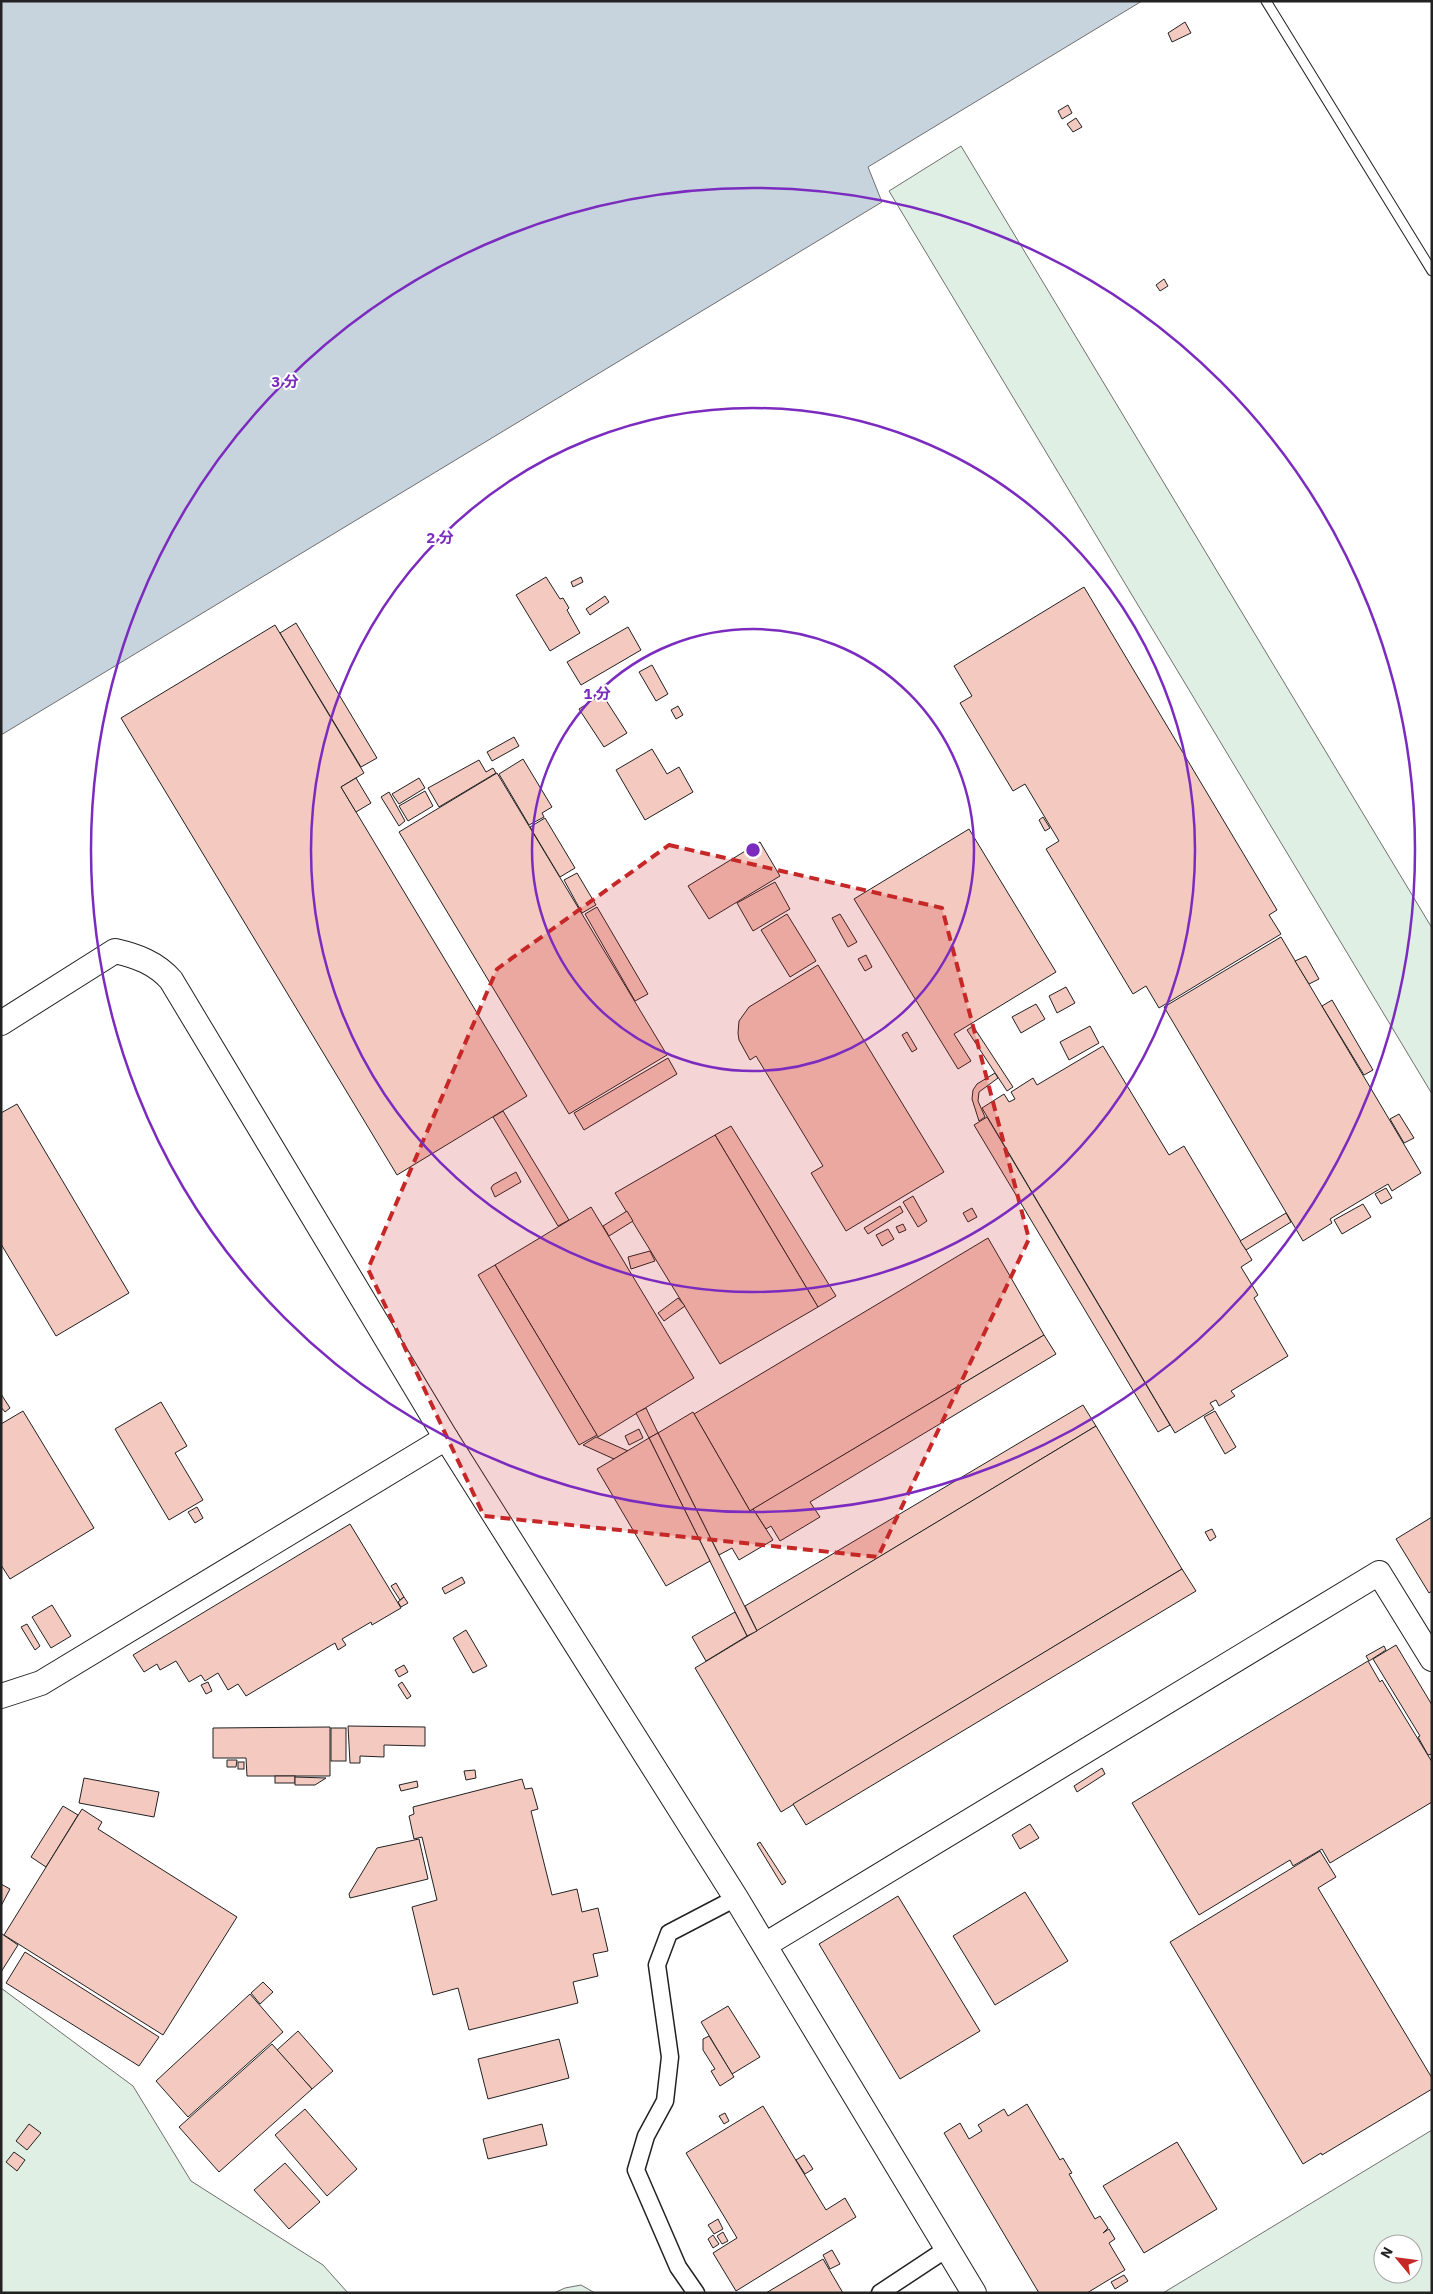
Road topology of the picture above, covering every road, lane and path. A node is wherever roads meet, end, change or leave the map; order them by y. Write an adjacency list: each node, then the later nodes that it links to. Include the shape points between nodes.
1 (1266, 1): 2 (lane)
2 (1432, 272)
3 (1, 1023): 4 (street, via 115,951 136,956 162,970 171,980)
4 (446, 1438): 6 (street, via 40,1683); 7 (street)
5 (1432, 1659): 8 (street, via 1379,1573)
6 (1, 1696)
7 (736, 1898): 8 (street); 10 (street, via 669,1933 656,1965 670,2057 665,2101 646,2136 636,2170 678,2267)
8 (765, 1946): 9 (street)
9 (948, 2248): 11 (street); 12 (street)
10 (696, 2293)
11 (880, 2293)
12 (974, 2293)

